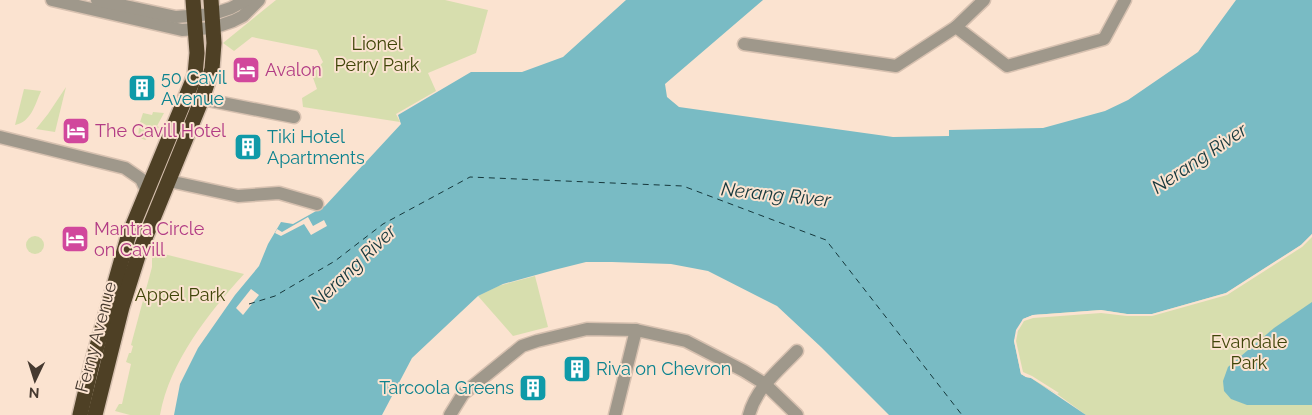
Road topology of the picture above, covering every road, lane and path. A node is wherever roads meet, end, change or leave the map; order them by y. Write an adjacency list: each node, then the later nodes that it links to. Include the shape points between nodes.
1 (53, 0): 2 (street); 10 (street, via 179,30)
2 (60, 0)
3 (97, 0): 10 (street)
4 (193, 0): 10 (highway, Ferny Avenue)
5 (246, 0): 9 (street)
6 (260, 0): 9 (street, via 243,16)
7 (984, 0): 11 (street)
8 (1125, 0): 11 (street, via 1104,39 1007,66)
9 (212, 14): 10 (street); 13 (highway, Ferny Avenue, via 214,57)
10 (195, 23): 17 (highway, Ferny Avenue, via 195,75)
11 (956, 27): 12 (street, via 896,66)
12 (744, 44)
13 (202, 99): 14 (street); 16 (highway, Ferny Avenue)
14 (294, 118)
15 (0, 137): 17 (street, via 124,168 142,179)
16 (169, 181): 18 (street, via 238,196 279,193); 23 (highway, Ferny Avenue, via 136,261)
17 (147, 192): 22 (highway, Ferny Avenue, via 124,249)
18 (316, 204)
19 (636, 330): 21 (street, via 686,341); 24 (street, via 586,329 522,346 462,394); 25 (street)
20 (797, 351): 21 (street)
21 (765, 384): 26 (street, via 752,402); 27 (street)
22 (80, 415)
23 (95, 415)
24 (450, 415)
25 (615, 415)
26 (749, 415)
27 (797, 415)

